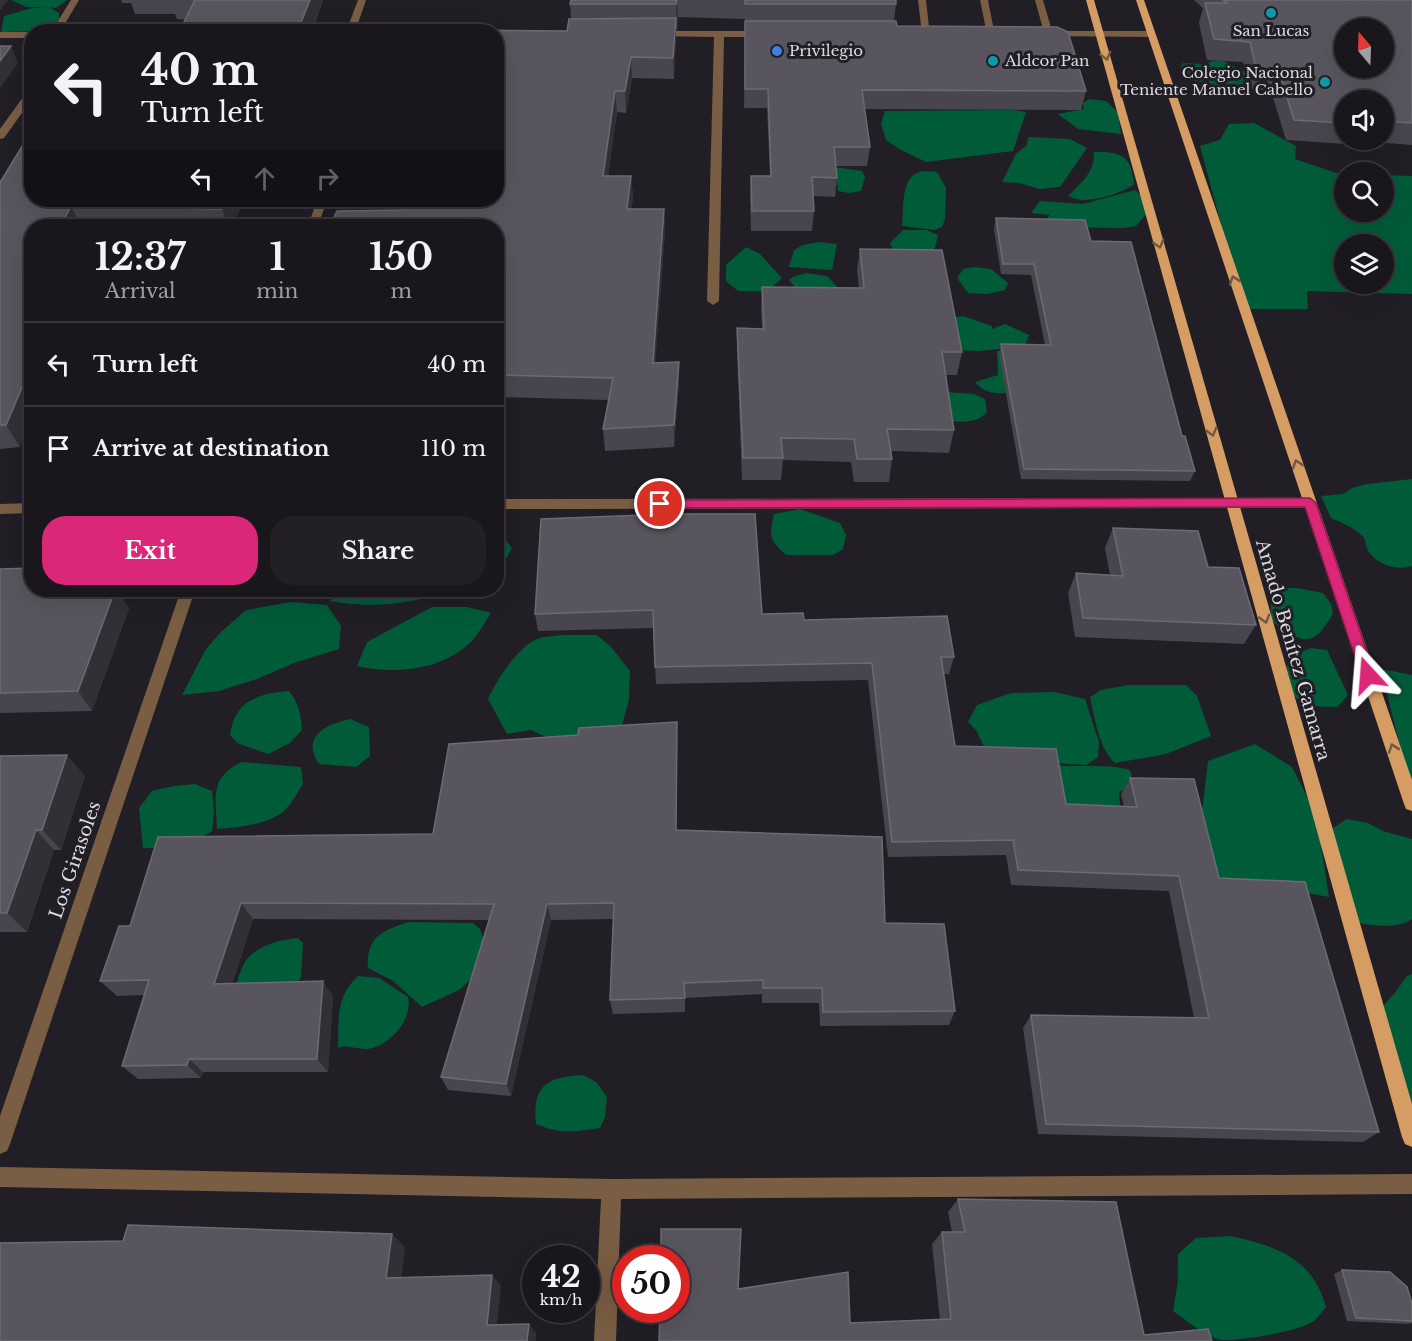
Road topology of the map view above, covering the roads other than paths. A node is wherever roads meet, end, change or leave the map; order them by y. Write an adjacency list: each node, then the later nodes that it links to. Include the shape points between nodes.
1 (75, 0): 8 (street)
2 (362, 0): 9 (street)
3 (922, 0): 14 (street)
4 (984, 0): 17 (street)
5 (1039, 0): 20 (street)
6 (1090, 0): 21 (main road, Amado Benítez Gamarra)
7 (1140, 0): 22 (main road)
8 (60, 24)
9 (353, 24)
10 (648, 34): 11 (street)
11 (719, 34): 12 (street); 27 (street)
12 (776, 34)
13 (915, 34): 14 (street)
14 (927, 34): 15 (street)
15 (938, 34)
16 (981, 34): 17 (street)
17 (992, 34): 18 (street)
18 (1004, 34)
19 (1037, 34): 20 (street)
20 (1048, 34): 21 (street)
21 (1100, 34): 22 (street); 30 (main road, Amado Benítez Gamarra, one-way to 30)
22 (1151, 34): 28 (main road, one-way to 22)
23 (0, 35): 24 (street)
24 (24, 35)
25 (24, 102): 26 (street)
26 (0, 136)
27 (713, 301)
28 (1310, 503): 30 (street); 34 (main road, one-way to 28)
29 (504, 504): 30 (street)
30 (1232, 504): 35 (main road, Amado Benítez Gamarra, one-way to 35)
31 (24, 508): 32 (street)
32 (0, 509)
33 (186, 597): 36 (street, Los Girasoles)
34 (1412, 804)
35 (1412, 1137)
36 (0, 1144)
37 (0, 1177): 39 (street)
38 (1412, 1184): 39 (street)
39 (611, 1189): 40 (street)
40 (605, 1341)

